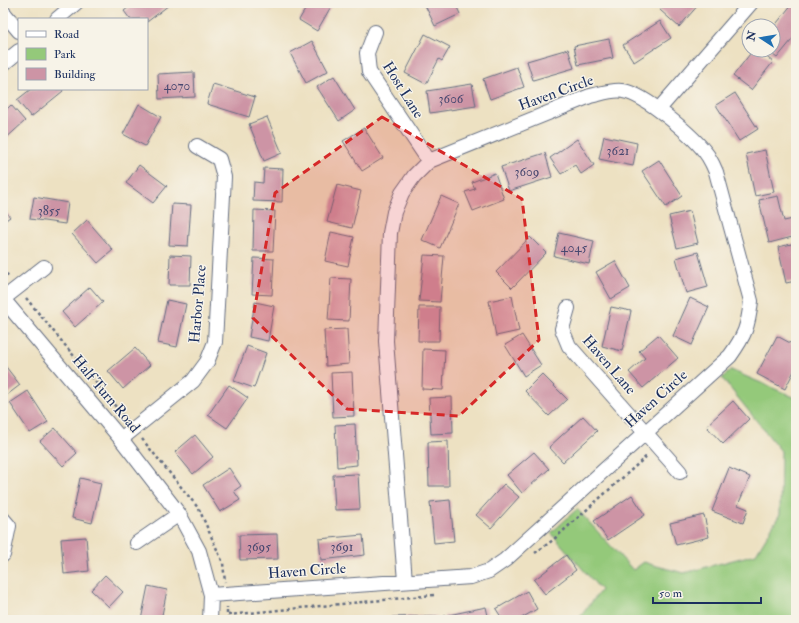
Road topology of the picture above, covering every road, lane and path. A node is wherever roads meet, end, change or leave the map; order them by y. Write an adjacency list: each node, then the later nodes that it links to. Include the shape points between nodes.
1 (76, 3): 4 (street)
2 (751, 3): 9 (street)
3 (3, 12): 5 (street)
4 (58, 18)
5 (18, 30)
6 (375, 32): 11 (street, Host Lane, via 367,53 369,72)
7 (18, 51): 8 (street)
8 (3, 64)
9 (659, 109): 11 (street, Haven Circle, via 639,96 623,91 590,96); 15 (street, Haven Circle, via 698,144 716,172 752,300 749,321 730,356)
10 (197, 146): 16 (street, Harbor Place, via 218,159 224,177 215,342 207,362 193,382)
11 (429, 161): 24 (street, Haven Circle, via 402,193 394,212 390,233 386,341)
12 (44, 267): 13 (street)
13 (3, 299): 16 (street, Half Turn Road)
14 (568, 308): 15 (street, Haven Lane, via 562,329 569,346)
15 (645, 432): 17 (street, Haven Lane); 24 (street, Haven Circle, via 505,560 489,571 471,577)
16 (121, 439): 19 (street, Half Turn Road)
17 (657, 446): 18 (street, Haven Lane); 22 (path, via 553,540)
18 (680, 472)
19 (179, 514): 21 (street); 26 (street, Half Turn Road, via 199,551)
20 (3, 519): 23 (street, via 9,526)
21 (137, 544)
22 (534, 554)
23 (3, 555)
24 (405, 581): 26 (street, Haven Circle)
25 (442, 594): 27 (path)
26 (211, 595): 28 (street, Half Turn Road)
27 (228, 615)
28 (210, 620)

